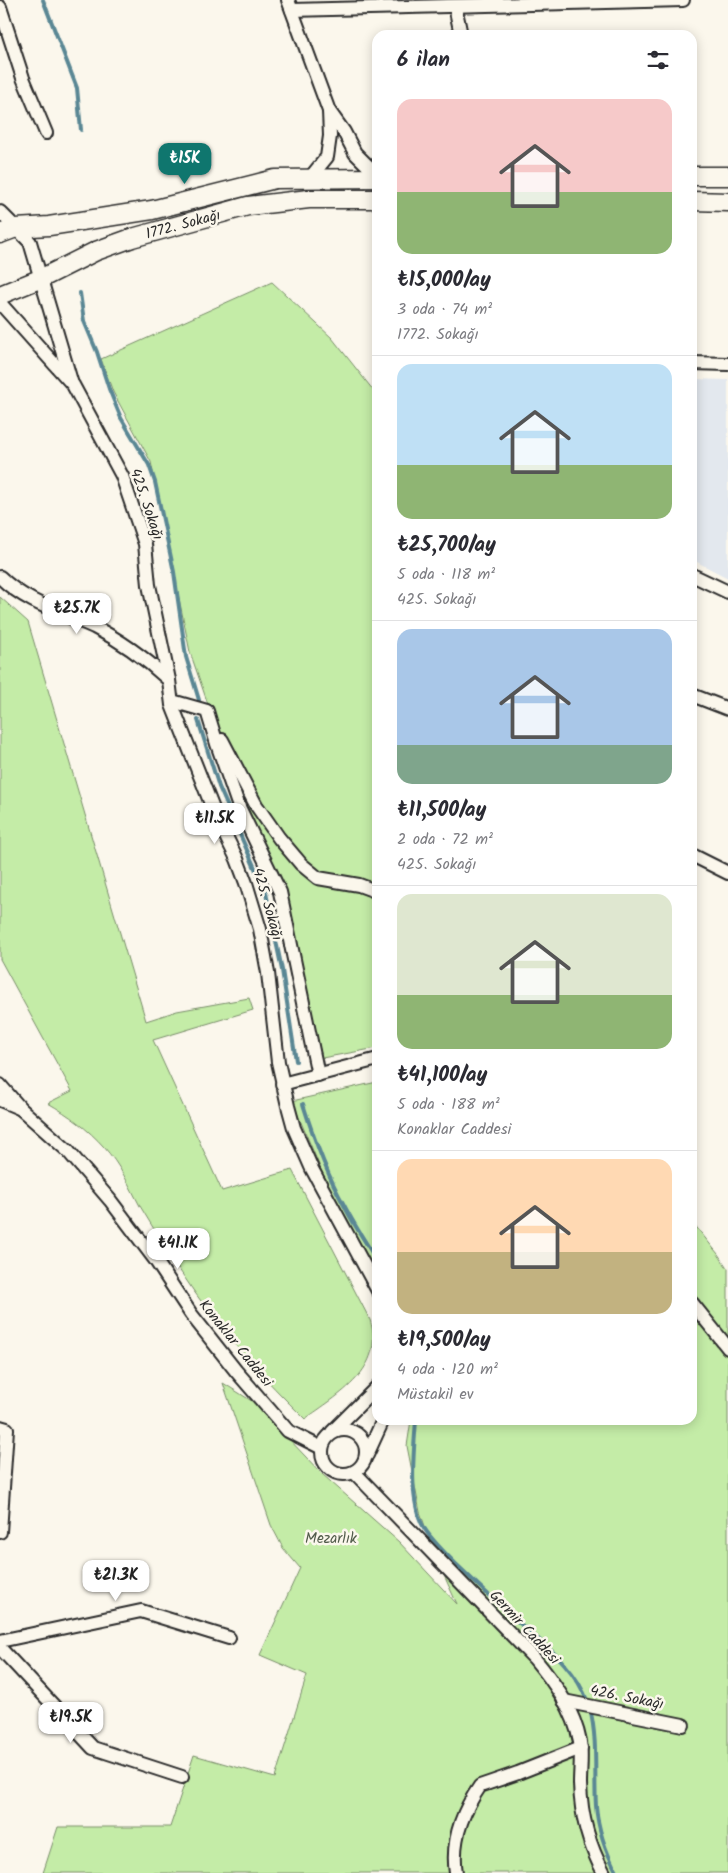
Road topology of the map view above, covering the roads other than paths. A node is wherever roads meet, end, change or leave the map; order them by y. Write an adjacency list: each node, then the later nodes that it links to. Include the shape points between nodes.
1 (683, 0): 2 (street)
2 (646, 1): 3 (street)
3 (524, 2): 5 (street)
4 (290, 5): 5 (street); 8 (street)
5 (455, 6): 7 (street)
6 (0, 7): 9 (street, via 23,78)
7 (460, 30)
8 (329, 111): 10 (street, via 354,153); 14 (street, via 327,157)
9 (46, 133)
10 (372, 168)
11 (697, 176): 12 (street)
12 (728, 176)
13 (372, 178): 14 (street, 1772. Sokağı)
14 (309, 179): 19 (street, 1772. Sokağı, via 275,179 152,210)
15 (372, 199): 20 (street, 1772. Sokağı, via 309,199 248,206 132,238 96,251)
16 (697, 201): 17 (street)
17 (728, 202)
18 (0, 212): 19 (street, 425. Sokağı)
19 (8, 231): 20 (street, 425. Sokağı, via 30,242)
20 (42, 278): 21 (street, 1772. Sokağı); 25 (street, 425. Sokağı)
21 (0, 295)
22 (0, 303): 25 (street, 425. Sokağı)
23 (697, 363): 24 (street)
24 (728, 364)
25 (73, 385): 29 (street, 425. Sokağı, via 122,476 134,508 145,544 149,585)
26 (0, 577): 29 (street, via 28,599 122,643)
27 (697, 577): 28 (street)
28 (728, 592)
29 (169, 680): 31 (street, 425. Sokağı)
30 (697, 697): 32 (street)
31 (172, 701): 33 (street); 39 (street, 425. Sokağı, via 254,907 268,973)
32 (728, 709)
33 (208, 711): 36 (street, via 256,805 301,864 318,878); 38 (street, via 239,807 280,892)
34 (697, 858): 35 (street)
35 (728, 873)
36 (372, 890)
37 (372, 1061): 38 (street)
38 (318, 1075): 39 (street)
39 (282, 1084): 43 (street, 425. Sokağı, via 294,1128 309,1162)
40 (0, 1085): 42 (street, Konaklar Caddesi)
41 (0, 1100): 42 (street, Konaklar Caddesi)
42 (21, 1109): 50 (street, Konaklar Caddesi, via 74,1158 110,1200 191,1314 288,1430)
43 (372, 1280)
44 (697, 1310): 45 (street)
45 (728, 1348)
46 (372, 1392): 49 (street)
47 (381, 1425): 51 (street)
48 (0, 1427): 53 (street, via 7,1429)
49 (329, 1435): 50 (street); 51 (street, via 341,1429 355,1432 365,1442)
50 (322, 1448): 52 (street, via 324,1461 334,1472)
51 (367, 1455): 52 (street)
52 (354, 1472): 57 (street, Germir Caddesi, via 534,1658)
53 (0, 1532)
54 (229, 1638): 55 (street, via 141,1610)
55 (0, 1641)
56 (0, 1648): 60 (street, via 93,1748)
57 (564, 1701): 58 (street, 426. Sokağı); 59 (street, Germir Caddesi, via 577,1729)
58 (683, 1725)
59 (581, 1748): 61 (street, via 480,1786 460,1824 455,1852); 62 (street, Germir Caddesi, via 580,1794 585,1824)
60 (182, 1777)
61 (456, 1873)
62 (604, 1873)

